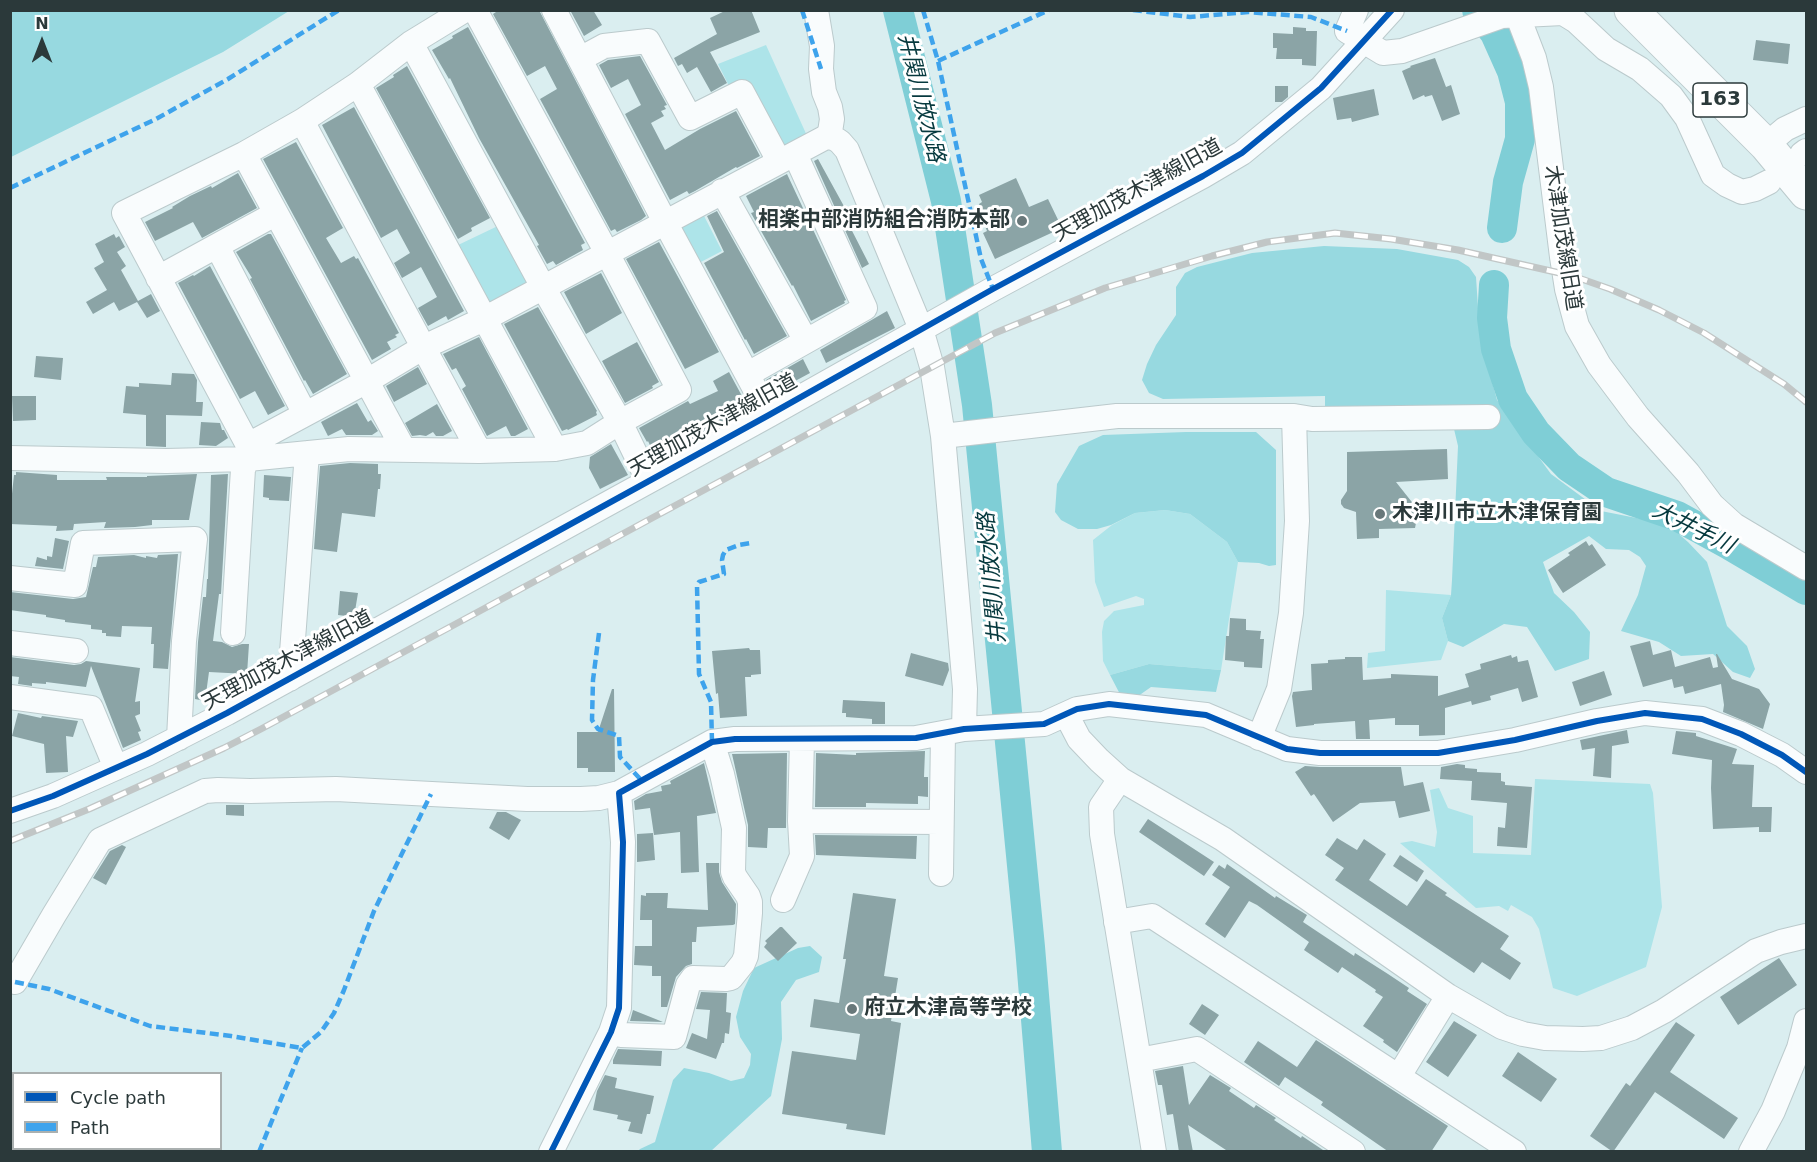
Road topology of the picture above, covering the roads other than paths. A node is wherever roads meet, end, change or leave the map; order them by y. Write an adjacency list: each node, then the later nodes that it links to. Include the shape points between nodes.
1 (465, 10): 10 (street)
2 (475, 10): 25 (street)
3 (554, 10): 11 (street)
4 (816, 10): 15 (street, via 824,92 832,119)
5 (1356, 10): 9 (street, via 1347,31)
6 (1392, 10): 9 (street, 天理加茂木津線旧道)
7 (1631, 10): 16 (highway, 163)
8 (1510, 15): 9 (street, via 1402,51 1383,53); 19 (street, via 1563,13 1576,21 1606,49 1640,69 1671,96 1687,118 1713,174 1742,192); 47 (street, 木津加茂線旧道, via 1534,58 1541,87 1562,257 1577,326 1599,365 1638,417 1712,505 1734,525)
9 (1364, 42): 29 (street, 天理加茂木津線旧道, via 1321,88 1242,153)
10 (411, 43): 12 (street); 27 (street)
11 (580, 59): 18 (street, via 604,46 648,41 690,118 742,92); 23 (street)
12 (358, 84): 14 (street); 28 (street)
13 (1806, 119): 16 (street, via 1785,129)
14 (302, 121): 17 (street); 31 (street)
15 (826, 137): 18 (street); 29 (street, via 834,138 847,150)
16 (1766, 145): 21 (highway, 163)
17 (244, 154): 22 (street); 26 (street, via 124,213)
18 (787, 158): 20 (street); 30 (street, via 865,308)
19 (1769, 182)
20 (722, 191): 23 (street); 30 (street)
21 (1806, 193)
22 (275, 214): 24 (street); 33 (street)
23 (665, 222): 25 (street); 32 (street)
24 (217, 246): 26 (street); 34 (street)
25 (607, 253): 27 (street); 38 (street, via 679,390)
26 (158, 278): 43 (street)
27 (543, 286): 28 (street); 38 (street)
28 (484, 318): 31 (street); 40 (street)
29 (930, 325): 35 (street, 天理加茂木津線旧道); 39 (street, via 932,367)
30 (806, 341): 32 (street)
31 (424, 347): 33 (street); 42 (street)
32 (748, 374): 35 (street)
33 (367, 381): 34 (street); 41 (street)
34 (304, 414): 43 (street)
35 (769, 414): 46 (street, 天理加茂木津線旧道)
36 (1294, 416): 37 (street); 39 (street, via 1117,416); 57 (street, via 1297,520 1291,613 1279,689)
37 (1488, 417)
38 (620, 422): 40 (street, via 587,443); 46 (street)
39 (946, 436): 55 (street, via 965,689)
40 (555, 449): 42 (street)
41 (404, 450): 42 (street); 44 (street)
42 (479, 451)
43 (248, 452): 44 (street); 45 (street, via 166,461); 49 (street, via 243,469)
44 (307, 453): 52 (street)
45 (10, 458)
46 (648, 480): 52 (street, 天理加茂木津線旧道)
47 (1806, 568)
48 (10, 578): 56 (street, via 75,585 83,543 195,539)
49 (233, 633)
50 (10, 643): 51 (street)
51 (76, 651)
52 (290, 679): 56 (street, 天理加茂木津線旧道)
53 (10, 697): 60 (street, via 91,708)
54 (1066, 714): 55 (street, via 1044,724); 57 (street, via 1109,704 1206,716); 62 (street, via 1079,739)
55 (963, 731): 58 (street, via 916,738); 66 (street)
56 (178, 738): 60 (street, 天理加茂木津線旧道)
57 (1259, 738): 61 (street, via 1287,749 1320,753 1438,753 1645,713 1702,719 1782,754)
58 (802, 739): 59 (street); 65 (street)
59 (712, 742): 63 (street); 74 (street, via 734,828 733,872 750,902 746,956 731,978 693,978 674,1037)
60 (116, 768): 64 (street, 天理加茂木津線旧道)
61 (1806, 772)
62 (1120, 779): 69 (street, via 1101,807); 72 (street, via 1222,839)
63 (619, 793): 71 (street, via 599,798 527,799 336,789 204,791 100,840 15,982); 74 (street, via 623,842 619,1008)
64 (10, 811)
65 (800, 821): 66 (street); 68 (street, via 802,856)
66 (941, 822): 67 (street)
67 (941, 874)
68 (783, 900)
69 (1116, 922): 75 (street); 76 (street, via 1152,916)
70 (1806, 936): 72 (street, via 1756,951 1664,1011 1632,1028 1601,1038 1556,1039 1523,1034)
71 (10, 981)
72 (1448, 996): 76 (street)
73 (1806, 1021): 81 (street, via 1773,1111)
74 (611, 1032): 78 (street)
75 (1139, 1060): 79 (street); 80 (street, via 1197,1049)
76 (1399, 1076): 77 (street)
77 (1498, 1147)
78 (551, 1152)
79 (1154, 1152)
80 (1353, 1152)
81 (1751, 1152)

